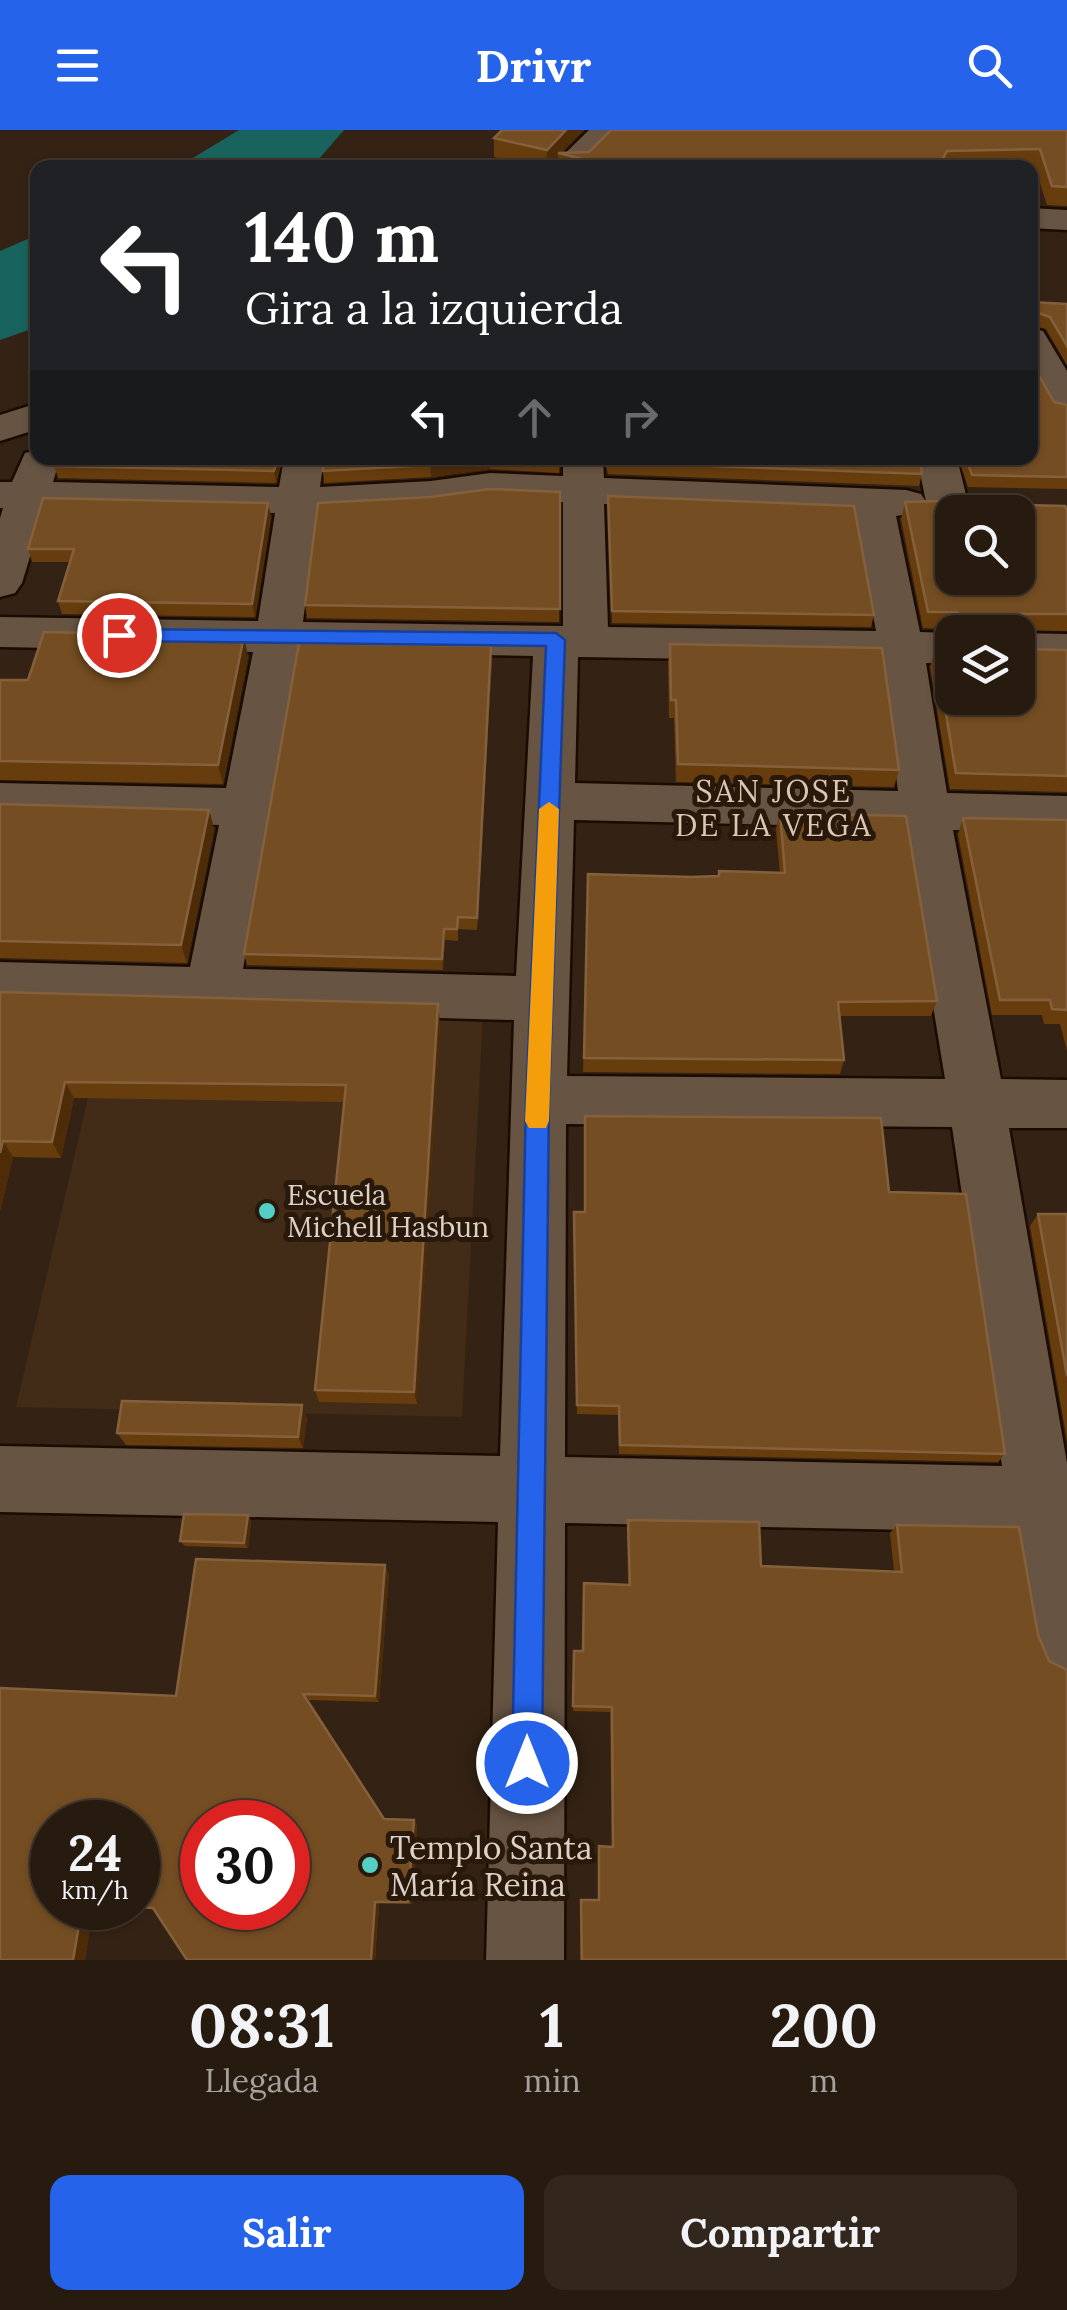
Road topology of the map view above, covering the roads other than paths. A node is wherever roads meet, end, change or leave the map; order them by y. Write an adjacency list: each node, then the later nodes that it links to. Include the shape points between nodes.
1 (608, 130): 2 (street)
2 (575, 160)
3 (1038, 218): 4 (street)
4 (1067, 220)
5 (1038, 353): 6 (street)
6 (1067, 404)
7 (30, 418): 8 (street)
8 (0, 429)
9 (941, 465): 13 (street, via 964,504)
10 (583, 474): 11 (street, via 454,492); 13 (street); 17 (street)
11 (300, 478): 12 (street); 16 (street)
12 (23, 482): 14 (street)
13 (872, 502): 18 (street)
14 (0, 583)
15 (0, 632): 16 (street)
16 (278, 638): 17 (street); 23 (street)
17 (571, 641): 18 (street); 22 (street)
18 (927, 647): 24 (street)
19 (1035, 648): 20 (street)
20 (1067, 649)
21 (0, 801): 23 (street)
22 (549, 801): 24 (street); 28 (street)
23 (246, 807): 27 (street)
24 (925, 811): 25 (street); 30 (street)
25 (1067, 814)
26 (0, 984): 27 (street)
27 (212, 989): 28 (street)
28 (542, 998): 29 (street)
29 (538, 1100): 30 (street); 33 (street)
30 (974, 1104): 31 (street); 34 (street)
31 (1067, 1104)
32 (0, 1479): 33 (street)
33 (529, 1487): 34 (street); 36 (street)
34 (1054, 1500): 35 (street)
35 (1067, 1641)
36 (525, 1960)

